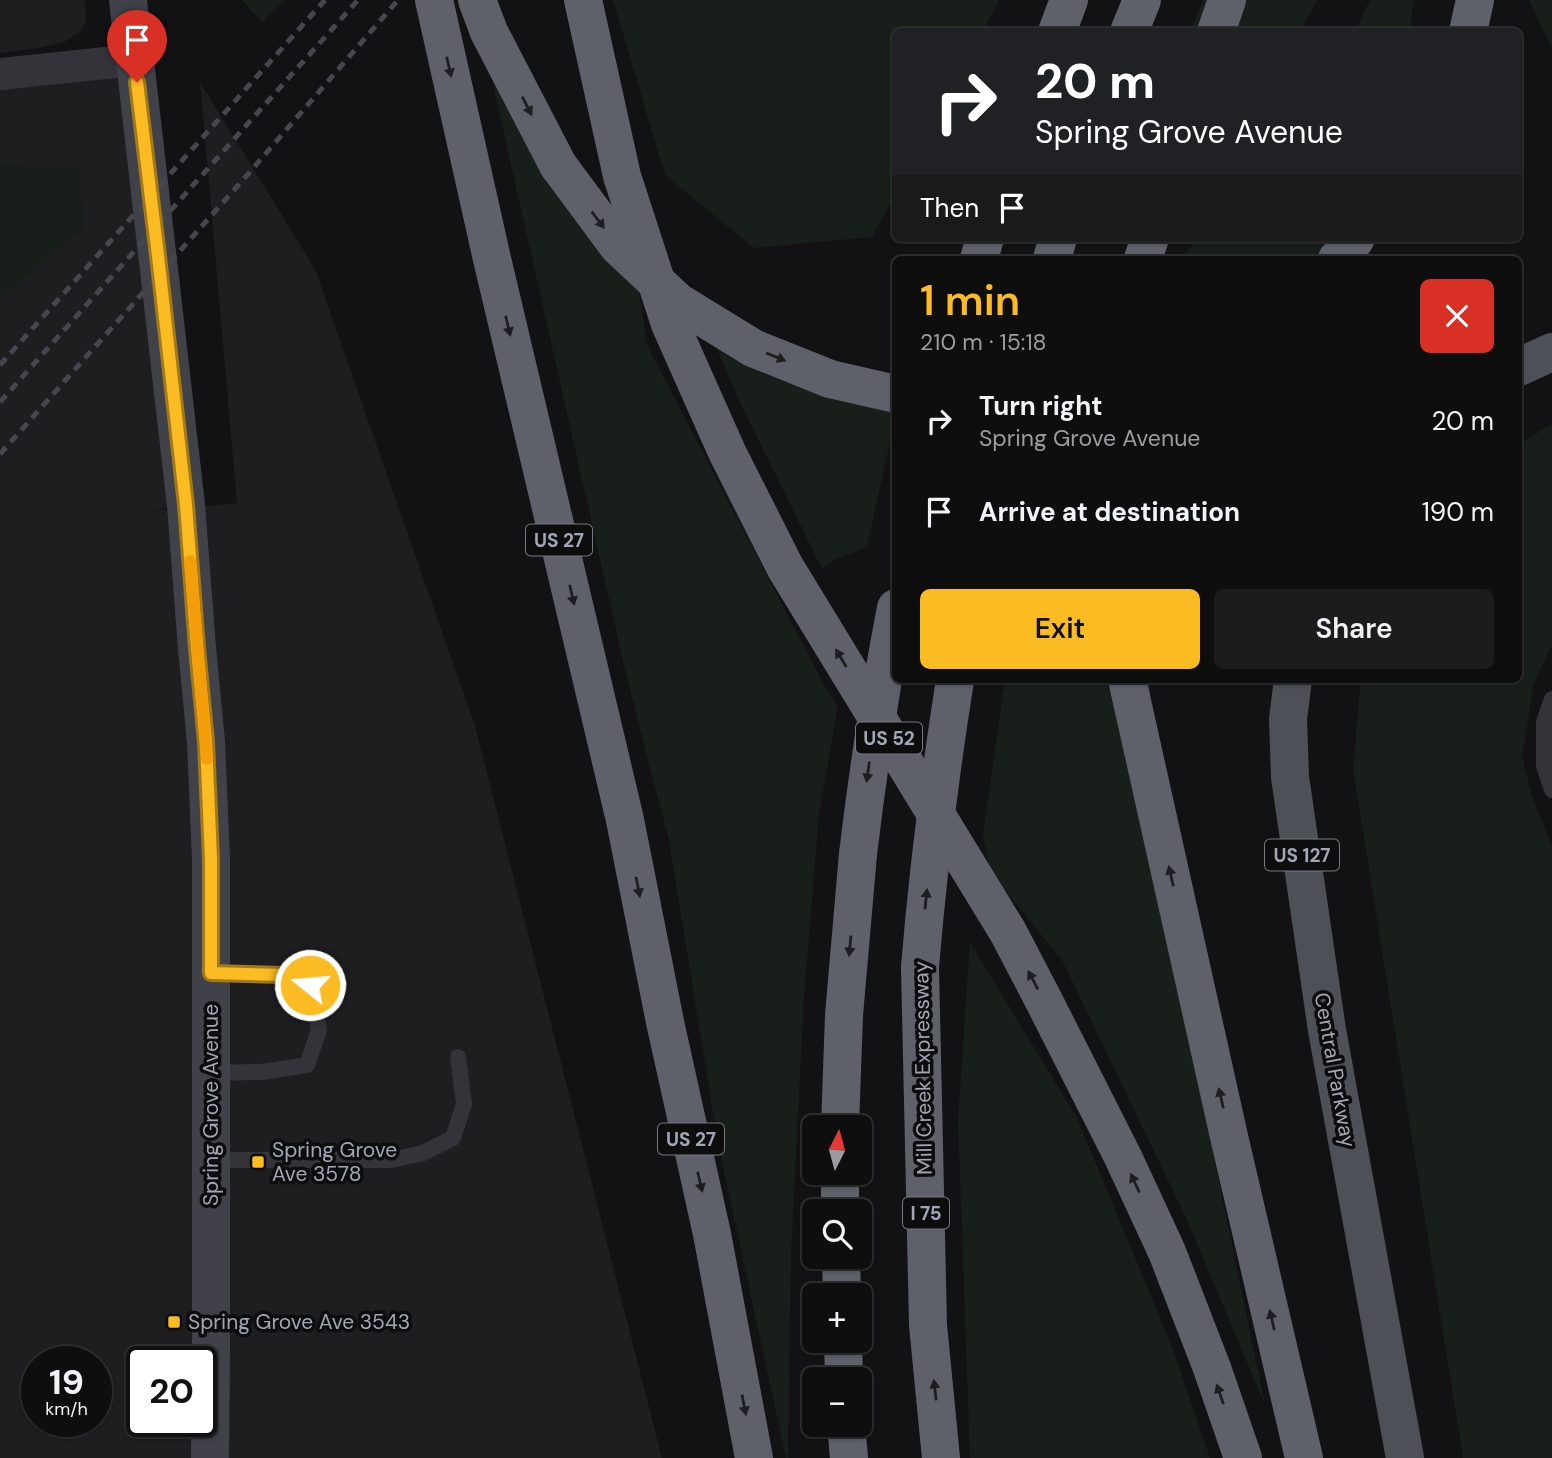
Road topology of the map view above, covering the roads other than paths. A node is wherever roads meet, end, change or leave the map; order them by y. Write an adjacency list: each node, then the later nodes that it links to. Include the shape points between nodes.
1 (128, 0): 13 (main road, Spring Grove Avenue)
2 (434, 0): 33 (highway, US 27, one-way to 33, via 625,820)
3 (477, 0): 19 (highway, one-way to 19, bridge, via 558,165 628,256 678,302 753,348 830,379)
4 (583, 0): 36 (highway, US 52, one-way to 4, via 1167,1252 1050,1012 1008,932 785,567 727,452 670,324 626,188)
5 (1069, 0): 9 (highway)
6 (1142, 0): 10 (highway)
7 (1227, 0): 11 (highway)
8 (1475, 0): 12 (highway)
9 (1058, 28)
10 (1131, 28)
11 (1217, 28)
12 (1469, 28)
13 (134, 60): 14 (street); 26 (main road, Spring Grove Avenue, via 184,492 206,742)
14 (0, 74)
15 (1353, 242): 16 (highway)
16 (1341, 256)
17 (1552, 352): 18 (main road)
18 (1522, 365)
19 (892, 393)
20 (892, 628): 29 (highway, one-way to 29, bridge, via 858,854)
21 (954, 683): 35 (highway, Mill Creek Expressway / I 75, one-way to 21, bridge, via 929,1325 920,967)
22 (1128, 683): 37 (highway, one-way to 22)
23 (1292, 683): 38 (main road, Central Parkway / US 127, via 1288,719 1290,777 1326,1030)
24 (1552, 699): 25 (lane, via 1544,722 1544,766)
25 (1552, 790)
26 (211, 973): 28 (main road, Spring Grove Avenue); 28 (lane, via 283,975 310,985 319,1030 307,1065)
27 (458, 1057): 30 (lane, via 464,1104 453,1138 423,1153 391,1160)
28 (211, 1073): 30 (main road, Spring Grove Avenue)
29 (840, 1115)
30 (211, 1160): 32 (main road, Spring Grove Avenue)
31 (847, 1437): 34 (highway)
32 (210, 1458)
33 (754, 1458)
34 (849, 1458)
35 (942, 1458)
36 (1243, 1458)
37 (1304, 1458)
38 (1405, 1458)

